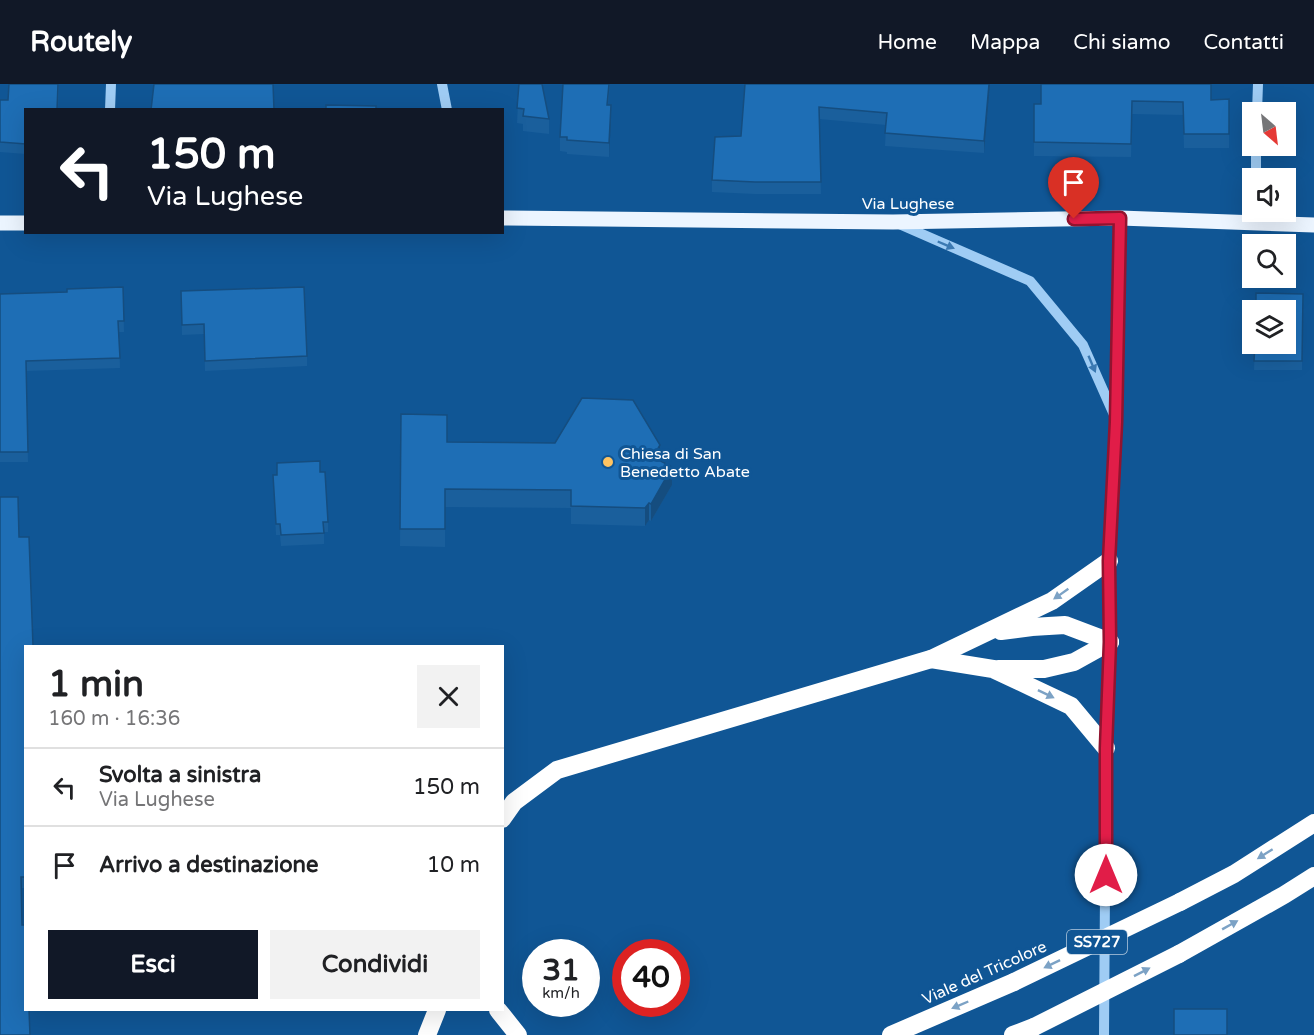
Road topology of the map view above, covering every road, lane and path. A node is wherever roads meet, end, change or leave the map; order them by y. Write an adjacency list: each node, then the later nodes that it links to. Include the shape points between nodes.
1 (111, 84): 5 (street)
2 (442, 84): 6 (street)
3 (1258, 84): 4 (street)
4 (1257, 102)
5 (110, 108)
6 (447, 108)
7 (1242, 217): 9 (main road, Via Lughese)
8 (504, 218): 10 (main road, Via Lughese)
9 (1120, 218): 10 (main road, Via Lughese); 15 (street)
10 (893, 222): 15 (street, one-way to 15, via 1030,281 1083,345)
11 (1292, 222): 14 (main road, Via Lughese)
12 (0, 223): 13 (main road)
13 (24, 223)
14 (1314, 225)
15 (1116, 422): 16 (street)
16 (1109, 561): 17 (highway, one-way to 17, via 1052,601); 18 (street)
17 (985, 634): 18 (highway, via 1065,625); 19 (highway)
18 (1110, 642): 20 (highway, via 1074,662 1044,669); 21 (street)
19 (931, 658): 20 (highway); 22 (highway, via 557,770 514,802)
20 (993, 669): 21 (highway, one-way to 21, via 1071,706)
21 (1106, 748): 31 (street)
22 (504, 816)
23 (1314, 823): 29 (highway, Viale del Tricolore / SS727, one-way to 29, bridge, via 1234,874 1180,902 1014,982)
24 (1314, 876): 30 (highway, SS727, one-way to 24, bridge, via 1179,954)
25 (437, 1011): 27 (highway)
26 (499, 1011): 28 (highway)
27 (427, 1035)
28 (518, 1035)
29 (891, 1035)
30 (1012, 1035)
31 (1104, 1035)

